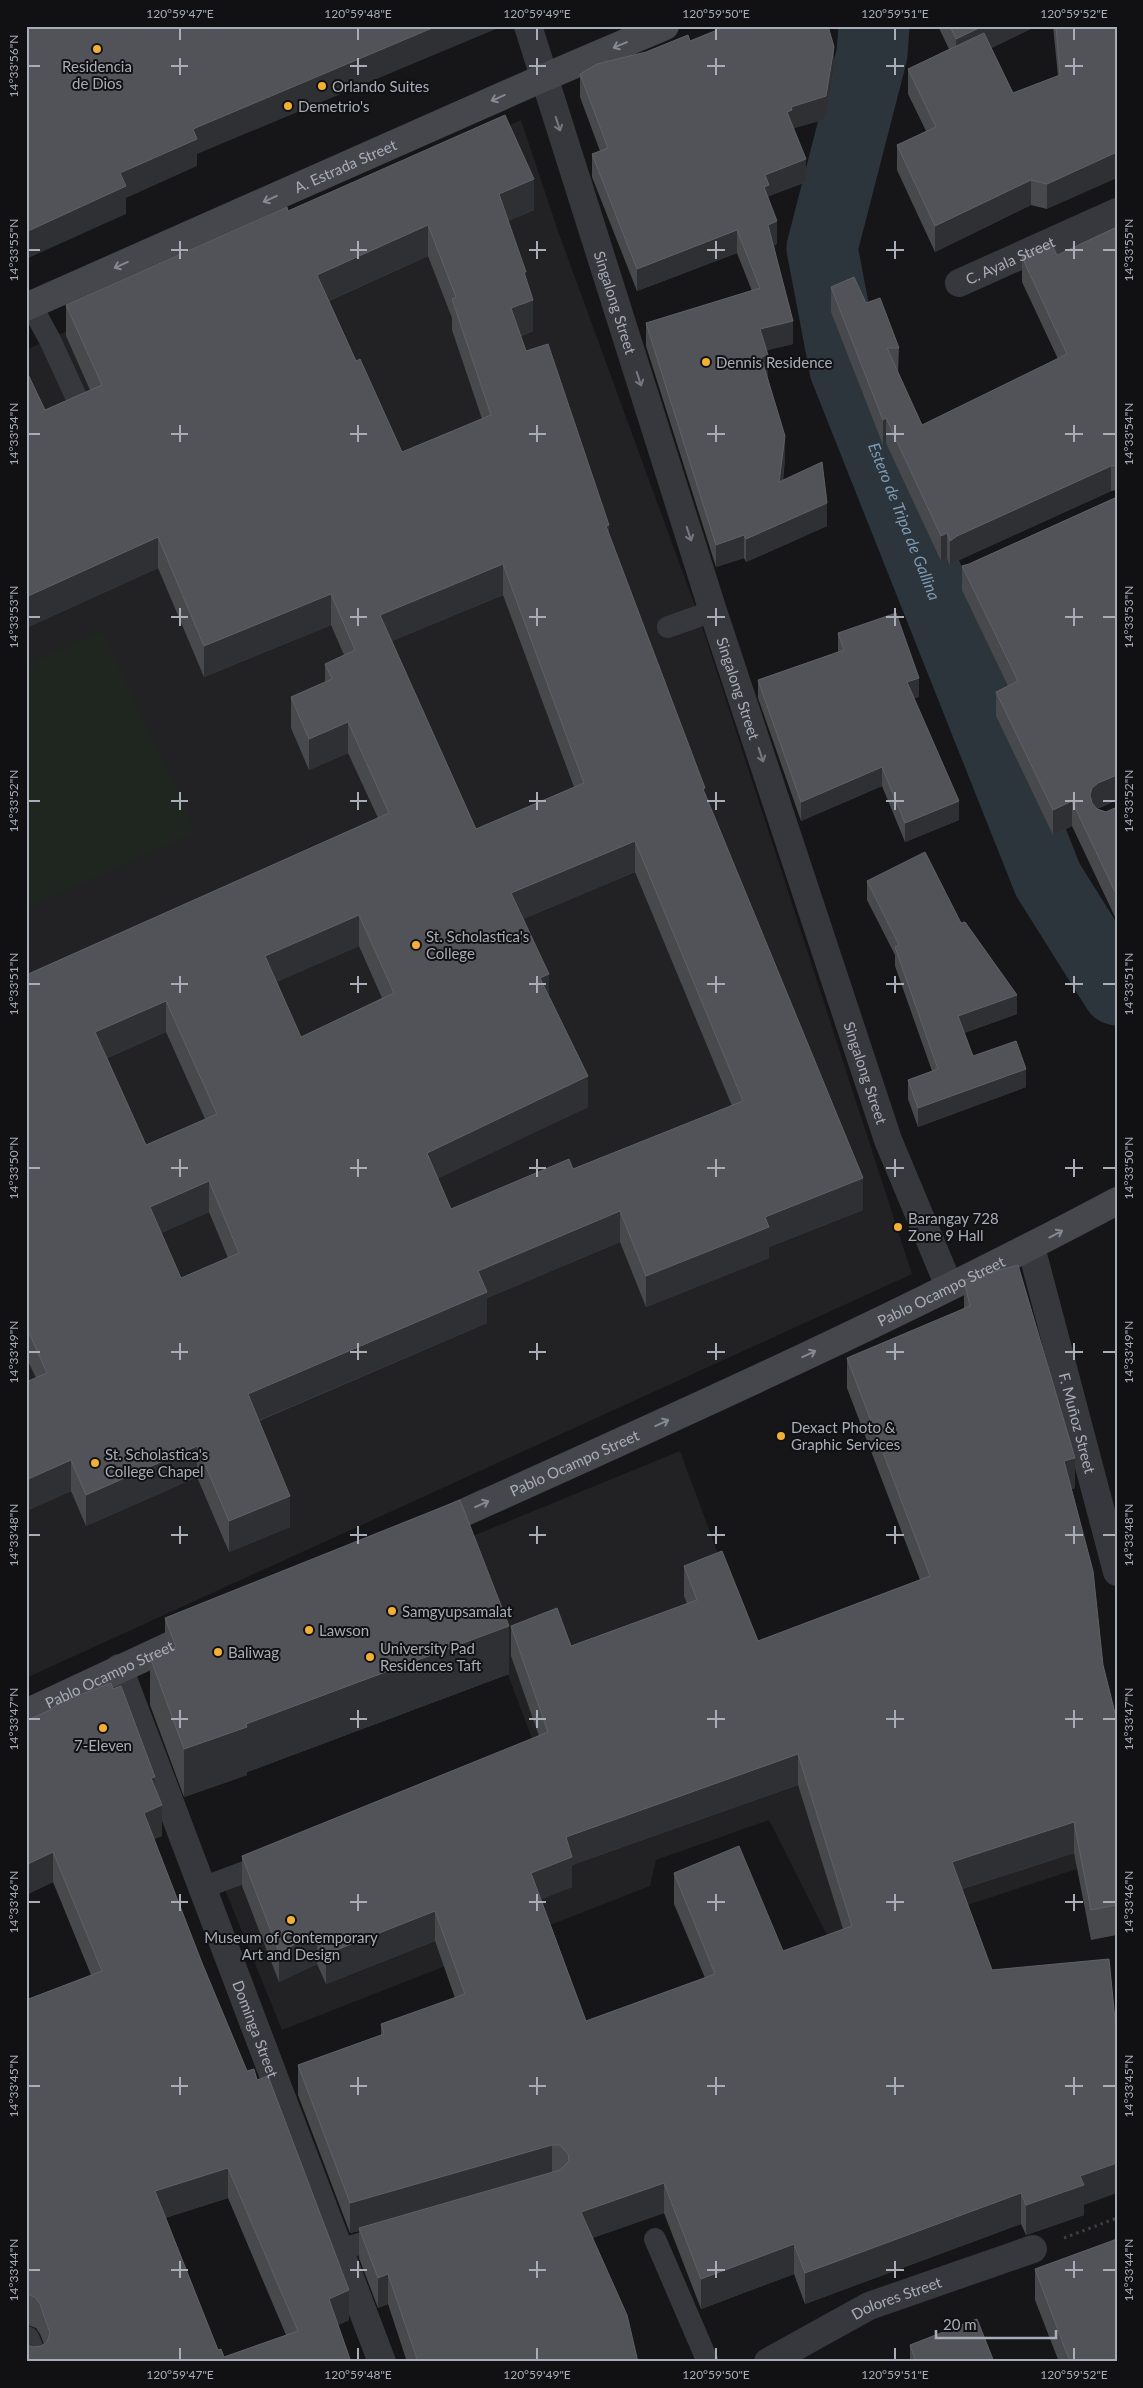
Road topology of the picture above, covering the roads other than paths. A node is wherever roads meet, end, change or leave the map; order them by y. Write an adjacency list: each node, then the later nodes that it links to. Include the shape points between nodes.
1 (528, 26): 3 (street, Singalong Street)
2 (665, 26): 3 (main road, A. Estrada Street, one-way to 3)
3 (543, 78): 6 (main road, A. Estrada Street, one-way to 6); 8 (street, Singalong Street, one-way to 8)
4 (1117, 212): 5 (street, C. Ayala Street)
5 (959, 284)
6 (29, 306): 7 (lane, via 50,340)
7 (79, 403)
8 (713, 611): 9 (lane); 12 (street, Singalong Street, one-way to 12, via 888,1140)
9 (668, 627)
10 (1117, 1201): 11 (main road, Pablo Ocampo Street, one-way to 10)
11 (1032, 1247): 12 (main road, Pablo Ocampo Street); 14 (street, F. Muñoz Street)
12 (949, 1286): 13 (main road, Pablo Ocampo Street, one-way to 12, via 635,1436)
13 (413, 1535)
14 (1117, 1572)
15 (226, 1620): 16 (main road, Pablo Ocampo Street)
16 (118, 1668): 17 (main road, Pablo Ocampo Street); 19 (street, Dominga Street)
17 (26, 1713)
18 (292, 1853): 19 (lane)
19 (202, 1888): 23 (street, Dominga Street)
20 (412, 2229): 23 (lane)
21 (656, 2239): 27 (lane)
22 (1033, 2249): 28 (street, Dolores Street, via 869,2306)
23 (339, 2250): 26 (street, Dominga Street)
24 (26, 2340): 25 (street)
25 (35, 2362)
26 (382, 2362)
27 (708, 2362)
28 (768, 2362)

